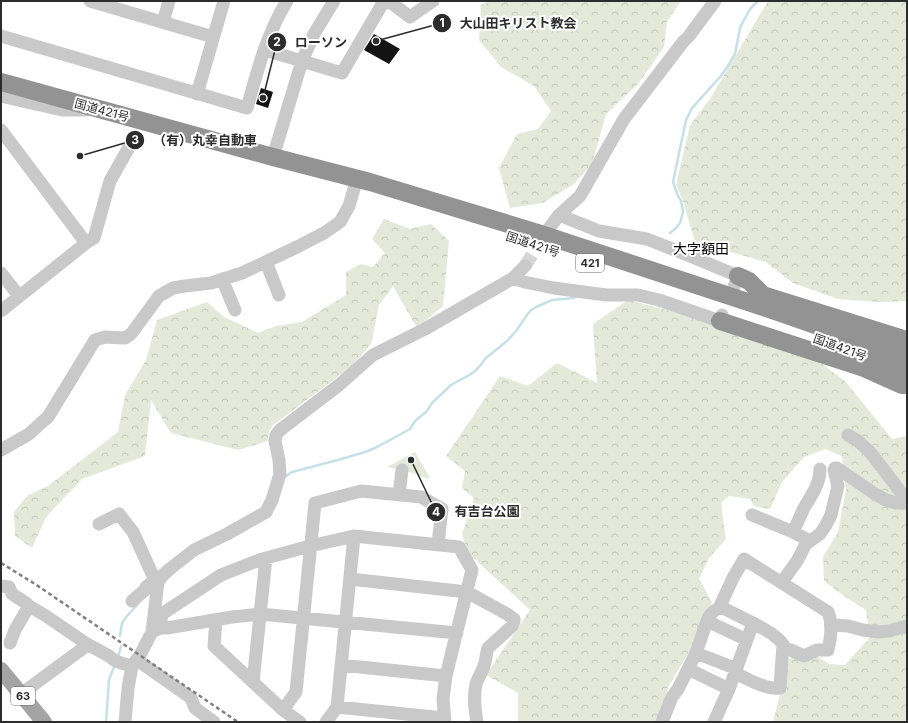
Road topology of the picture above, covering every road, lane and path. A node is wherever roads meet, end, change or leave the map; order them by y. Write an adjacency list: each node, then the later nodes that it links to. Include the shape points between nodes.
1 (90, 1): 10 (street)
2 (169, 1): 11 (street)
3 (224, 1): 13 (street)
4 (287, 1): 14 (street)
5 (334, 1): 15 (street, via 314,34)
6 (384, 1): 15 (street, via 342,73)
7 (389, 1): 8 (street, via 410,17)
8 (433, 1)
9 (715, 1): 24 (street, via 624,118 580,196)
10 (112, 4): 11 (street)
11 (163, 22): 13 (street)
12 (1, 36): 17 (street)
13 (213, 38): 17 (street)
14 (265, 50): 15 (street); 17 (street, via 247,108)
15 (302, 61): 22 (street)
16 (1, 82): 19 (highway, 国道421号 / 421)
17 (197, 94)
18 (1, 96): 19 (street, via 62,110)
19 (104, 110): 22 (highway, 国道421号 / 421)
20 (1, 130): 26 (street)
21 (128, 149): 26 (street, via 110,181 94,238)
22 (273, 156): 23 (highway, 国道421号 / 421); 39 (highway, 国道421号 / 421, via 370,182 538,233 770,309)
23 (354, 189): 27 (street, via 349,206 340,222 297,248); 42 (highway, 国道421号 / 421, via 764,320)
24 (559, 215): 25 (street); 32 (street, via 599,231 647,238 690,256)
25 (550, 226)
26 (86, 243): 34 (street)
27 (266, 262): 31 (street); 33 (street)
28 (525, 266): 30 (street)
29 (1, 273): 34 (street)
30 (513, 278): 37 (street, via 554,288 606,295 638,295); 59 (street, via 425,329 373,355 339,385 280,430 275,441 280,474 266,512 194,550)
31 (222, 279): 35 (street); 45 (street, via 173,288 159,296 131,334 125,338 105,337 95,340 48,418 29,434)
32 (736, 281): 38 (highway, via 748,282 763,295)
33 (279, 295)
34 (19, 296): 36 (street)
35 (235, 310)
36 (1, 311)
37 (721, 318): 43 (highway)
38 (907, 340)
39 (861, 342): 40 (highway, 国道421号 / 421); 41 (highway, via 874,350)
40 (907, 357)
41 (907, 362)
42 (907, 371)
43 (907, 385)
44 (848, 435): 54 (street, via 870,452 906,501 896,503 886,500 835,468 838,486 831,515 820,534)
45 (1, 450)
46 (402, 470): 48 (street)
47 (820, 470): 51 (street, via 818,482)
48 (399, 495): 53 (street, via 420,497 442,509); 55 (street, via 361,491 315,502)
49 (752, 515): 51 (street)
50 (99, 524): 59 (street, via 120,514 133,532)
51 (793, 532): 54 (street, via 808,540)
52 (354, 536): 53 (street); 55 (street); 57 (street)
53 (438, 544): 61 (street, via 459,547 472,570)
54 (806, 544): 58 (street)
55 (310, 546): 56 (street); 66 (street)
56 (266, 558): 65 (street); 73 (street, via 221,575 175,604 162,614)
57 (350, 579): 61 (street); 69 (street)
58 (782, 582): 64 (street, via 744,558); 71 (street, via 828,612)
59 (157, 583): 62 (street); 73 (street)
60 (1, 586): 63 (street, via 9,587 12,594)
61 (467, 592): 74 (street); 97 (street, via 514,619 512,626 487,650 475,691 474,708)
62 (132, 601)
63 (29, 606): 76 (street); 77 (street)
64 (719, 608): 68 (street); 70 (street)
65 (260, 614): 66 (street); 67 (street); 86 (street)
66 (303, 618): 69 (street); 90 (street, via 296,692)
67 (216, 620): 73 (street); 86 (street, via 214,646)
68 (706, 621): 75 (street); 79 (street)
69 (346, 622): 74 (street); 81 (street)
70 (753, 624): 75 (street); 78 (street, via 767,630 783,644)
71 (831, 625): 72 (street, via 878,632); 78 (street, via 828,650 818,650 804,656)
72 (907, 626)
73 (156, 630): 80 (street)
74 (457, 633): 85 (street)
75 (747, 640): 84 (street)
76 (10, 643)
77 (87, 644): 80 (street); 88 (street)
78 (783, 648): 84 (street, via 780,688 767,687)
79 (696, 654): 82 (street); 84 (street)
80 (126, 662): 93 (street, via 128,688); 94 (street, via 191,698 195,708)
81 (341, 665): 85 (street); 89 (street)
82 (688, 669): 87 (street); 98 (street, via 672,697)
83 (1, 670): 88 (main road, 63)
84 (736, 671): 87 (street)
85 (446, 676): 91 (street)
86 (254, 682): 90 (street)
87 (729, 689): 99 (street)
88 (20, 694): 92 (main road, 63)
89 (337, 707): 91 (street); 96 (street)
90 (283, 710): 95 (street)
91 (444, 720)
92 (44, 722)
93 (125, 722)
94 (214, 722)
95 (300, 722)
96 (326, 722)
97 (477, 722)
98 (662, 722)
99 (714, 722)

